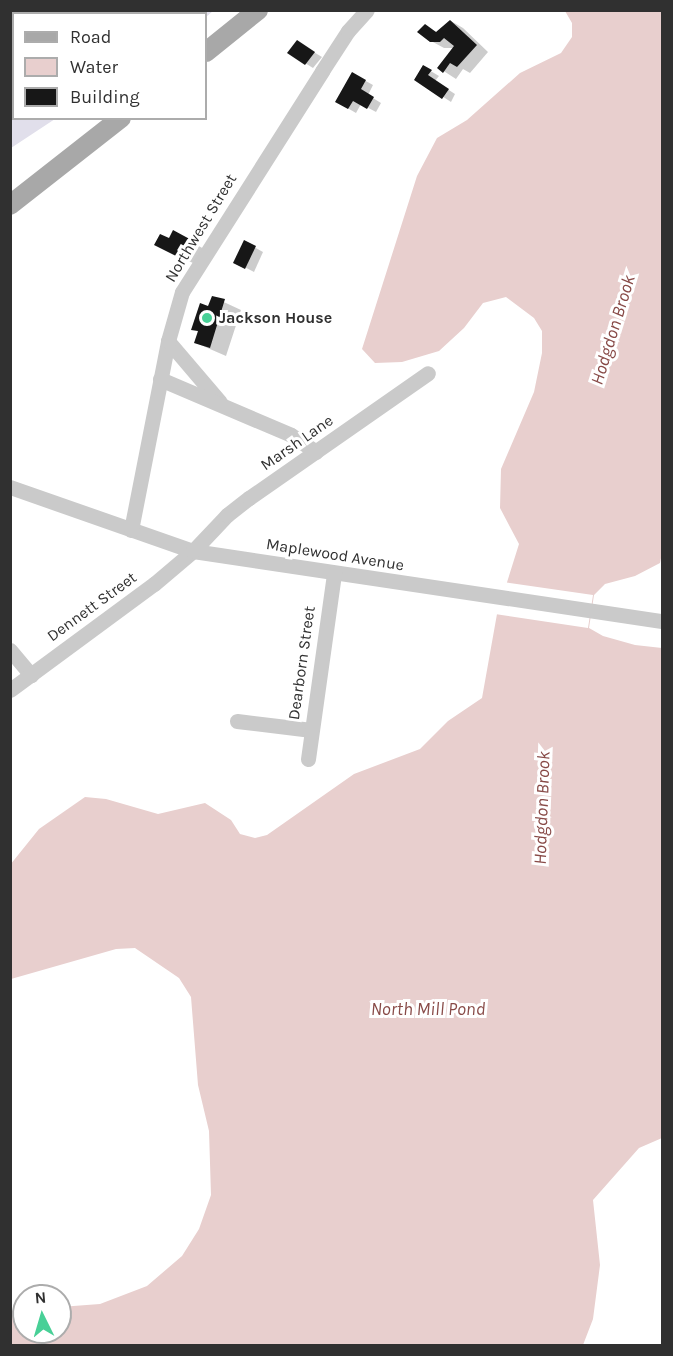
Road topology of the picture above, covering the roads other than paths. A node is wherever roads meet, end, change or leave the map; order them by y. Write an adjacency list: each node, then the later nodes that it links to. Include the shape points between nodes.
1 (258, 10): 3 (main road)
2 (367, 10): 6 (street, Northwest Street, via 348,31 194,271 179,302)
3 (207, 51)
4 (118, 120): 5 (main road)
5 (10, 205)
6 (168, 341): 8 (street, Northwest Street); 9 (street)
7 (428, 373): 10 (street, Marsh Lane)
8 (160, 379): 9 (street); 12 (street, Northwest Street)
9 (224, 406): 10 (street, via 291,435)
10 (316, 452): 13 (street, Marsh Lane, via 226,515)
11 (10, 487): 12 (street, Maplewood Avenue)
12 (131, 530): 13 (street, Maplewood Avenue)
13 (193, 551): 14 (street, Maplewood Avenue); 17 (street, Dennett Street)
14 (334, 573): 15 (street, Maplewood Avenue); 20 (street, Dearborn Street)
15 (663, 621)
16 (10, 650): 17 (street)
17 (31, 675): 18 (street, Dennett Street)
18 (10, 690)
19 (237, 722): 20 (street)
20 (311, 730): 21 (street, Dearborn Street)
21 (308, 759)

